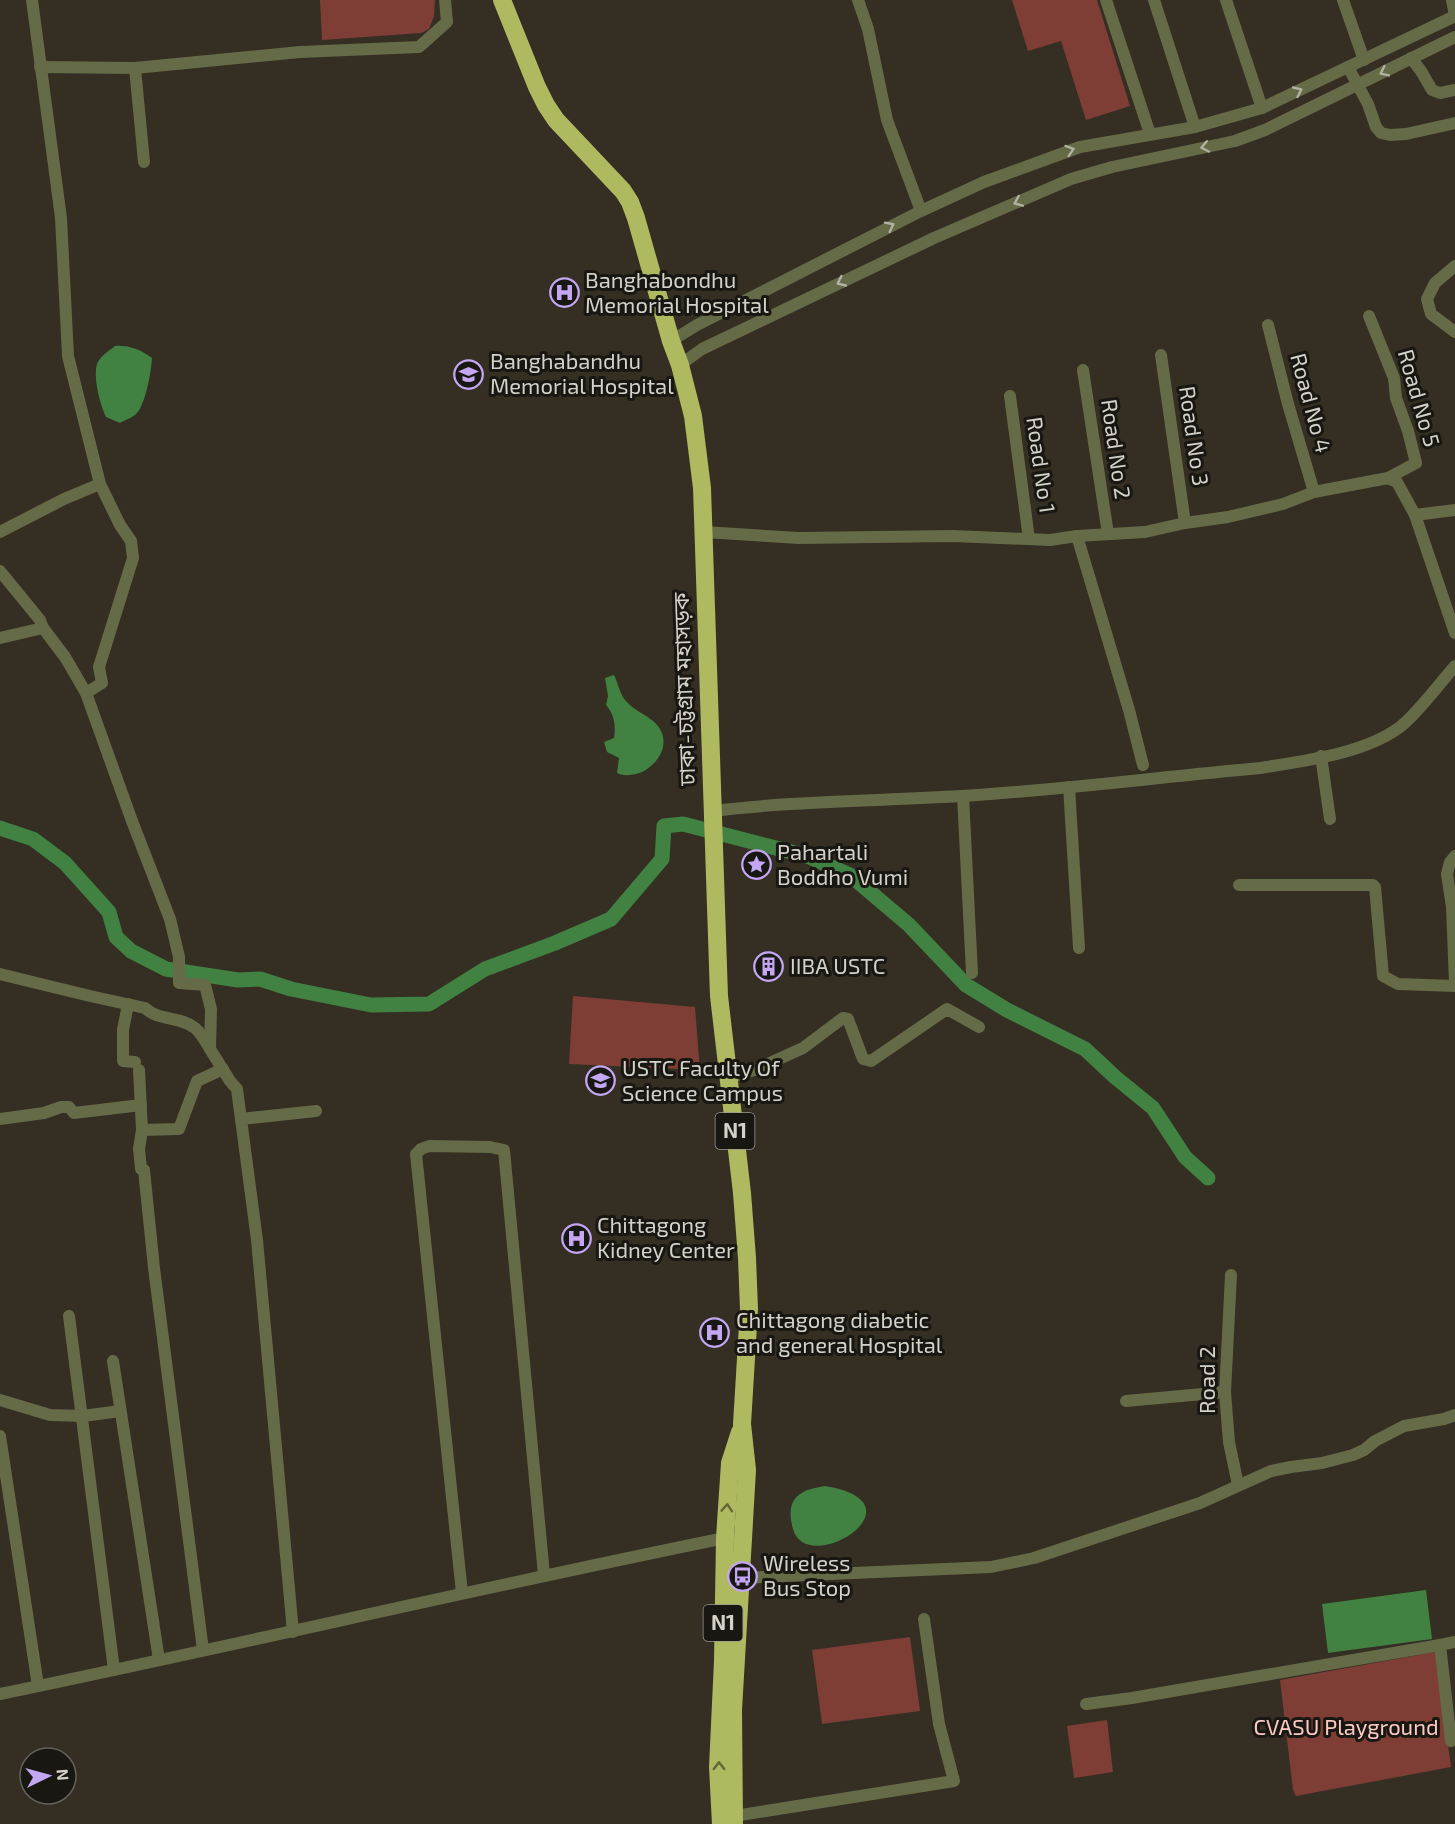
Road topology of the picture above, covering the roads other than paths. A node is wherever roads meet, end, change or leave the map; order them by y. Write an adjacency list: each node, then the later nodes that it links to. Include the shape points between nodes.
1 (32, 0): 14 (street)
2 (446, 0): 15 (street, via 447,22 419,47 300,52)
3 (502, 0): 29 (highway, ঢাকা-চট্টগ্রাম মহাসড়ক / N1, via 546,105 630,202)
4 (858, 0): 24 (street, via 887,120)
5 (1106, 0): 22 (street)
6 (1154, 0): 21 (street)
7 (1226, 0): 19 (street)
8 (1343, 0): 13 (street)
9 (1452, 0): 10 (street)
10 (1455, 16): 13 (street)
11 (1455, 37): 12 (street)
12 (1411, 58): 17 (street, one-way to 17); 18 (street, via 1432,90)
13 (1364, 60): 16 (street)
14 (40, 67): 15 (street); 35 (street, via 61,218 68,356)
15 (135, 68): 23 (street)
16 (1348, 68): 17 (street); 19 (street, one-way to 16)
17 (1357, 85): 20 (street, via 1382,133 1406,134); 31 (street, one-way to 31, via 1235,141 1071,179 934,238 702,349)
18 (1455, 90)
19 (1262, 108): 21 (street)
20 (1455, 123)
21 (1195, 127): 22 (street)
22 (1150, 134): 24 (street, one-way to 22, via 1062,153)
23 (144, 162)
24 (921, 211): 29 (street, one-way to 24)
25 (1455, 266): 28 (street, via 1435,283 1427,299 1431,314)
26 (1370, 316): 34 (street, Road No 5, via 1394,378 1396,398 1416,463)
27 (1268, 325): 36 (street, Road No 4)
28 (1455, 332)
29 (671, 341): 31 (highway, ঢাকা-চট্টগ্রাম মহাসড়ক / N1)
30 (1161, 355): 39 (street, Road No 3)
31 (680, 365): 41 (highway, ঢাকা-চট্টগ্রাম মহাসড়ক / N1, via 693,416)
32 (1083, 370): 42 (street, Road No 2)
33 (1010, 396): 44 (street, Road No 1)
34 (1388, 478): 36 (street); 38 (street, via 1397,482)
35 (100, 484): 40 (street); 50 (street, via 131,541 133,558 99,667 102,683)
36 (1314, 492): 39 (street, via 1283,504)
37 (1455, 510): 38 (street)
38 (1415, 515): 47 (street)
39 (1185, 523): 42 (street, via 1145,532)
40 (0, 532)
41 (704, 532): 44 (street, via 799,538); 56 (highway, ঢাকা-চট্টগ্রাম মহাসড়ক / N1)
42 (1108, 534): 43 (street)
43 (1077, 536): 44 (street); 52 (street)
44 (1029, 539)
45 (0, 571): 46 (street)
46 (43, 628): 48 (street); 50 (street)
47 (1455, 633)
48 (0, 639)
49 (1455, 666): 51 (street, via 1400,727 1359,747)
50 (86, 693): 65 (street, via 170,919 179,983 205,985 211,1009)
51 (1321, 756): 53 (street, via 1260,768); 55 (street)
52 (1143, 765)
53 (1069, 787): 54 (street); 59 (street)
54 (963, 796): 56 (street, via 770,806); 60 (street)
55 (1330, 819)
56 (713, 823): 67 (highway, ঢাকা-চট্টগ্রাম মহাসড়ক / N1, via 719,996)
57 (1455, 856): 62 (street, via 1447,874)
58 (1239, 885): 62 (street, via 1373,885 1383,976 1398,984)
59 (1079, 948)
60 (972, 973)
61 (0, 974): 63 (street)
62 (1455, 984)
63 (129, 1004): 65 (street, via 179,1019 197,1029); 68 (street, via 123,1030 123,1061 137,1066)
64 (979, 1027): 67 (street, via 947,1009 871,1060 863,1059 848,1019 843,1018 803,1048)
65 (210, 1048): 66 (street)
66 (223, 1070): 71 (street, via 237,1089); 72 (street, via 198,1082 179,1129)
67 (729, 1078): 82 (highway, ঢাকা-চট্টগ্রাম মহাসড়ক / N1, via 742,1193 749,1309)
68 (141, 1105): 70 (street, via 74,1113 69,1107 61,1107); 72 (street)
69 (316, 1111): 71 (street)
70 (0, 1119)
71 (241, 1119): 91 (street, via 257,1240)
72 (142, 1131): 94 (street, via 141,1168)
73 (1231, 1275): 76 (street, Road 2)
74 (69, 1316): 81 (street)
75 (113, 1361): 79 (street)
76 (1225, 1392): 78 (street); 85 (street, Road 2)
77 (0, 1400): 81 (street, via 50,1415)
78 (1126, 1401)
79 (120, 1411): 81 (street); 95 (street)
80 (1455, 1415): 85 (street, via 1404,1426 1353,1455 1271,1472)
81 (83, 1416): 96 (street)
82 (742, 1424): 86 (highway, ঢাকা-চট্টগ্রাম মহাসড়ক / N1, one-way to 82, via 730,1463); 88 (highway, ঢাকা-চট্টগ্রাম মহাসড়ক / N1, via 747,1470)
83 (0, 1436): 84 (street)
84 (2, 1460): 97 (street)
85 (1238, 1485): 88 (street, via 1200,1503 1034,1558 991,1567)
86 (725, 1538): 87 (street); 101 (highway, ঢাকা-চট্টগ্রাম মহাসড়ক / N1, one-way to 86, via 718,1767)
87 (544, 1575): 89 (street); 89 (street, via 504,1150 429,1146 416,1154)
88 (741, 1578): 101 (highway, ঢাকা-চট্টগ্রাম মহাসড়ক / N1)
89 (462, 1593): 91 (street)
90 (924, 1619): 101 (street, via 939,1724 954,1781)
91 (293, 1632): 94 (street)
92 (1455, 1642): 93 (street)
93 (1440, 1645): 99 (street); 100 (street)
94 (203, 1650): 95 (street)
95 (159, 1660): 96 (street)
96 (114, 1670): 97 (street)
97 (38, 1686): 98 (street)
98 (0, 1694)
99 (1086, 1704)
100 (1451, 1741)
101 (727, 1821)

